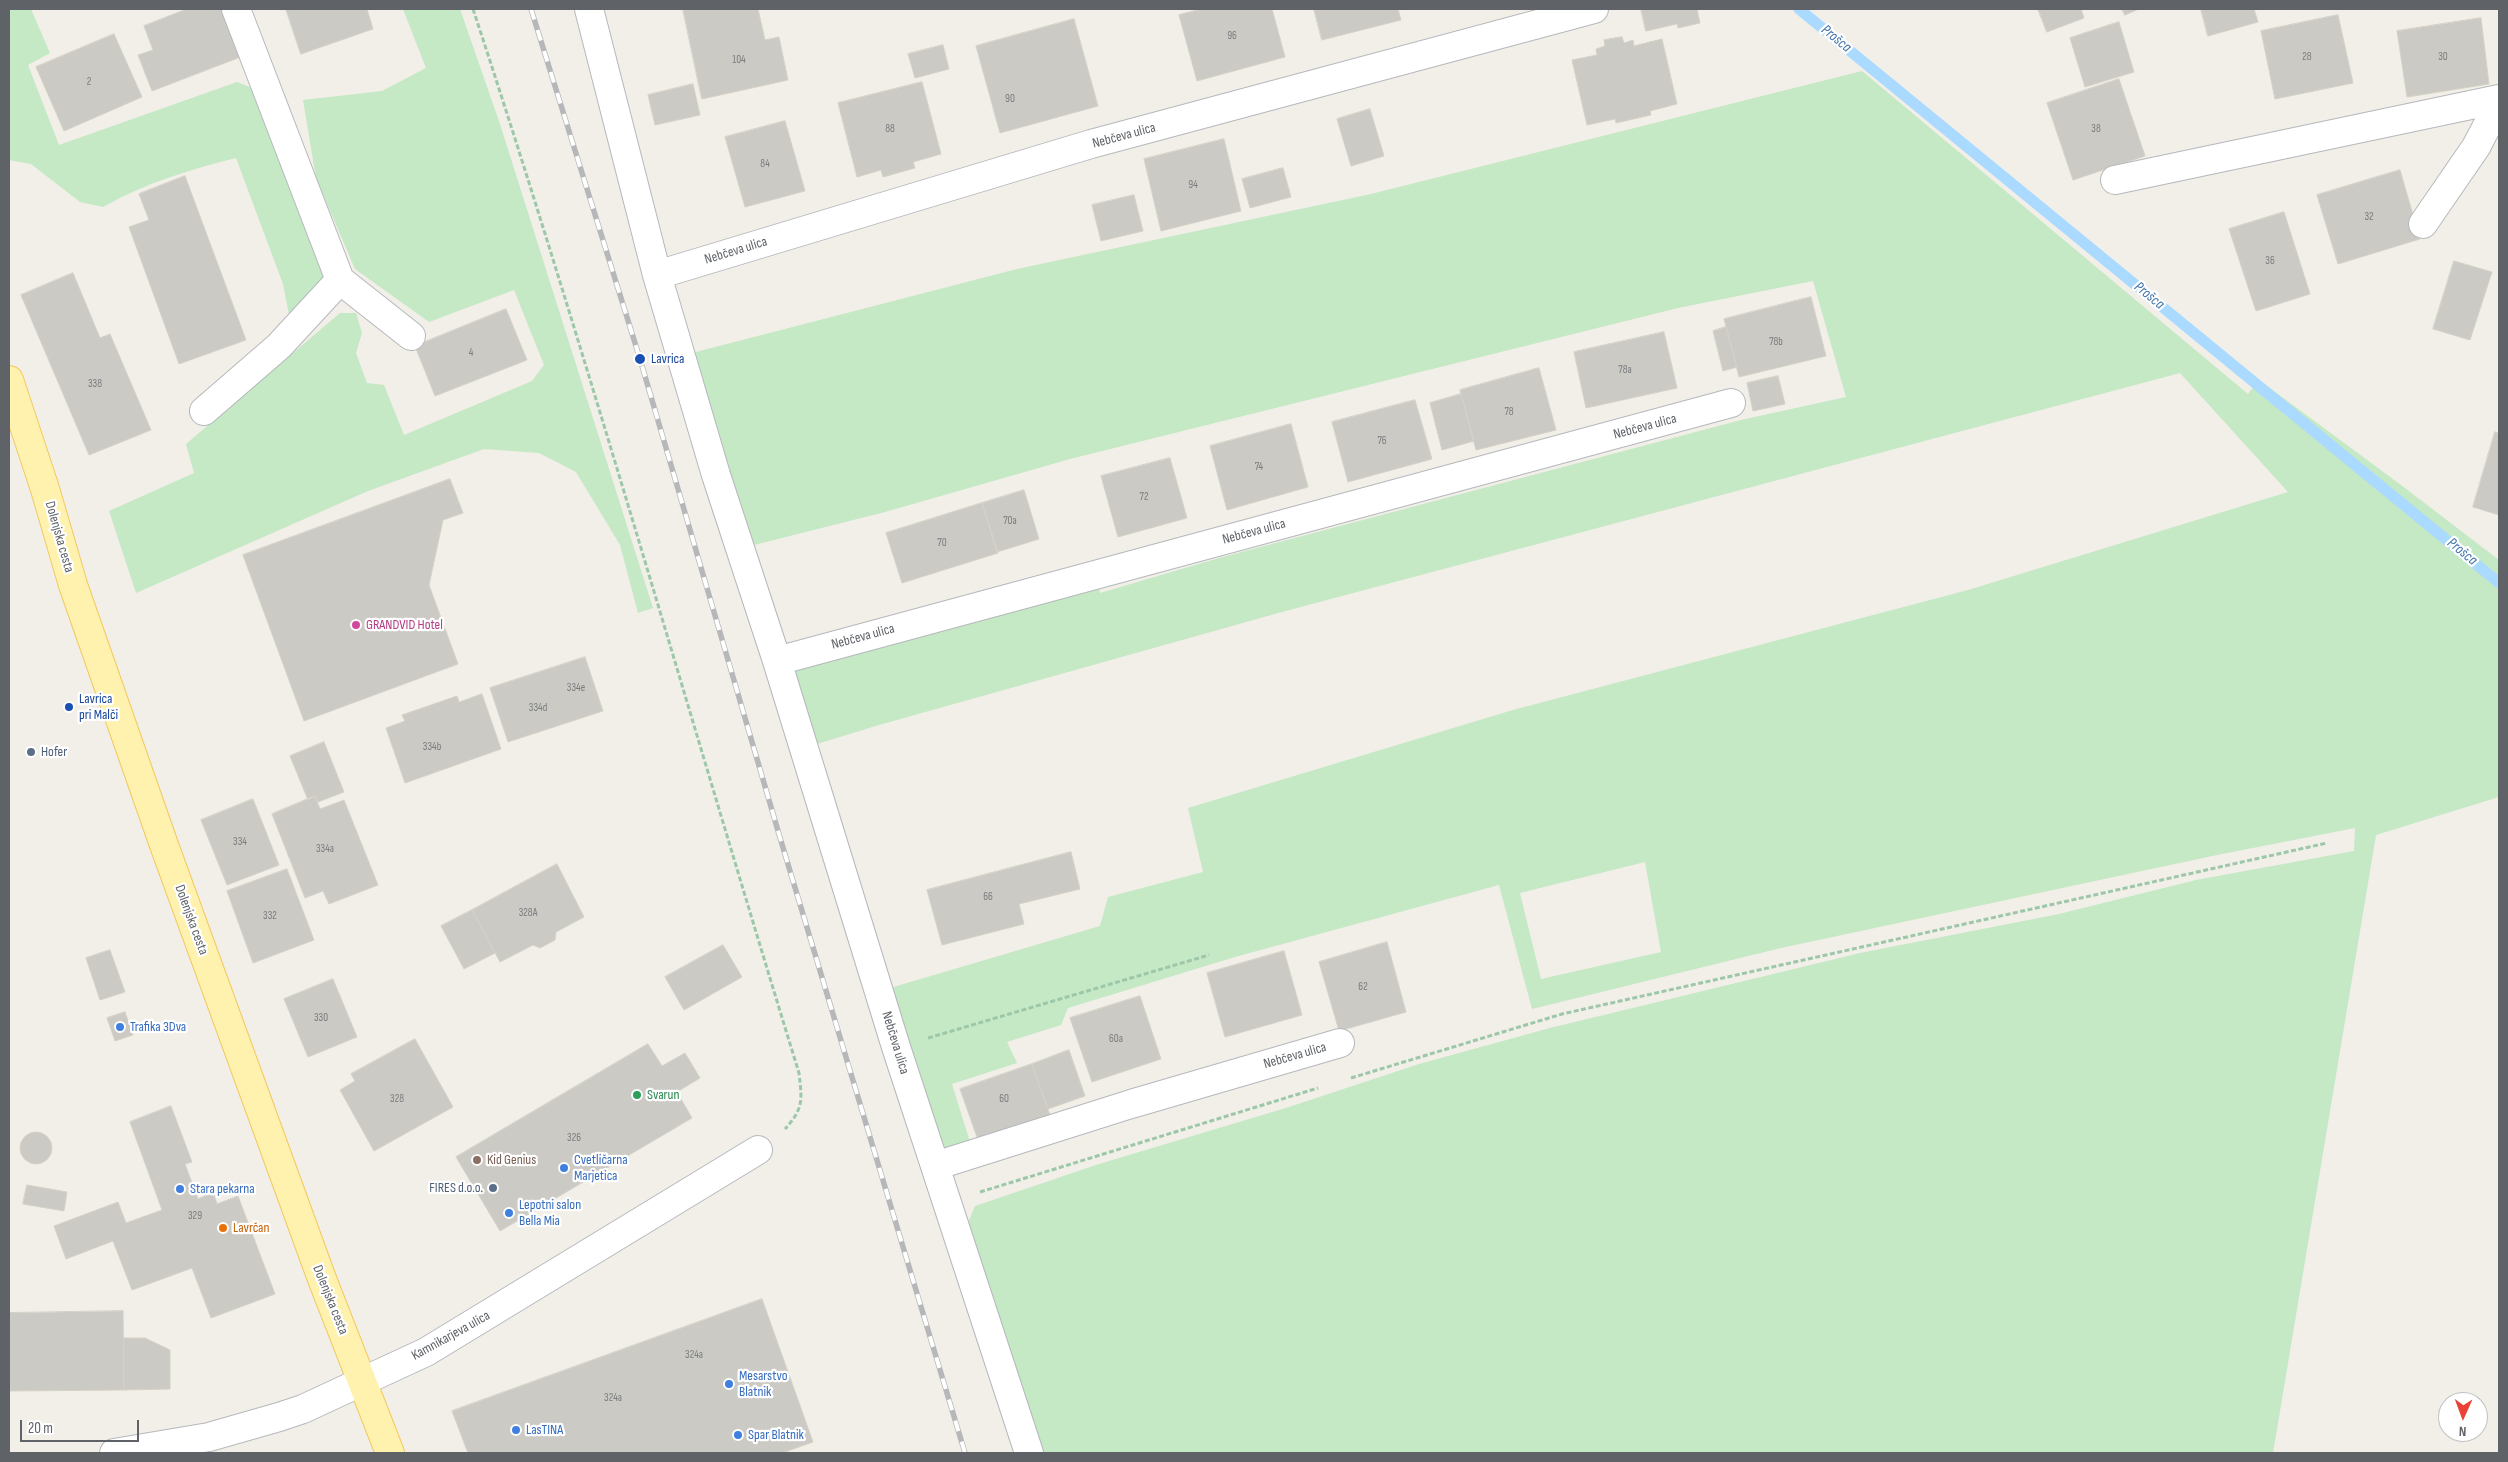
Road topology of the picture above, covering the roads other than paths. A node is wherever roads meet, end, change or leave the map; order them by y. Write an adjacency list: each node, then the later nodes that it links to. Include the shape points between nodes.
1 (236, 9): 8 (street)
2 (589, 9): 7 (street, Nebčeva ulica)
3 (1594, 9): 7 (street, Nebčeva ulica, via 1091,144)
4 (2499, 101): 5 (street); 6 (street, via 2476,147)
5 (2116, 180)
6 (2424, 224)
7 (657, 275): 13 (street, Nebčeva ulica, via 716,475)
8 (340, 280): 9 (street); 12 (street, via 279,346)
9 (411, 336)
10 (9, 380): 17 (main road, Dolenjska cesta, via 72,585 164,846)
11 (1731, 403): 13 (street, Nebčeva ulica)
12 (204, 411)
13 (777, 661): 16 (street, Nebčeva ulica)
14 (1340, 1043): 16 (street, Nebčeva ulica)
15 (758, 1150): 17 (street, Kamnikarjeva ulica, via 475,1324 426,1352)
16 (935, 1166): 20 (street, Nebčeva ulica)
17 (362, 1380): 18 (street, Kamnikarjeva ulica, via 279,1418 209,1437); 19 (main road, Dolenjska cesta)
18 (114, 1453)
19 (390, 1453)
20 (1029, 1453)

